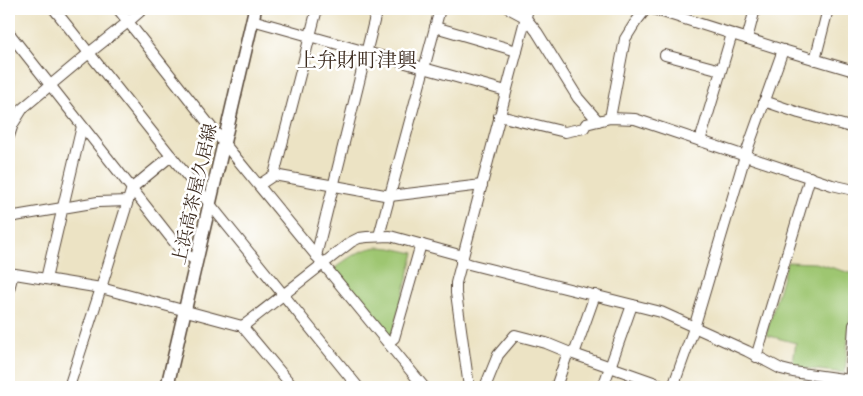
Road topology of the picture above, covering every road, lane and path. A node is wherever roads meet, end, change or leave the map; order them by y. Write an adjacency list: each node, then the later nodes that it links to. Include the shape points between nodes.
1 (54, 9): 23 (street)
2 (118, 9): 14 (street)
3 (143, 9): 14 (street)
4 (317, 9): 18 (street)
5 (377, 9): 22 (street)
6 (440, 9): 15 (street)
7 (510, 9): 12 (street)
8 (646, 9): 33 (street, via 625,39)
9 (652, 9): 17 (street)
10 (756, 9): 19 (street)
11 (828, 9): 25 (street)
12 (527, 13): 21 (street); 34 (street, via 578,98)
13 (253, 14): 18 (street); 39 (main road, 上浜高茶屋久居線)
14 (128, 22): 23 (street); 39 (street)
15 (435, 28): 21 (street); 26 (street)
16 (9, 33): 29 (street)
17 (732, 34): 19 (street); 28 (street)
18 (310, 36): 22 (street); 42 (street)
19 (747, 39): 20 (street)
20 (783, 50): 25 (street); 31 (street)
21 (517, 51): 30 (street)
22 (367, 52): 26 (street); 46 (street)
23 (89, 53): 29 (street); 40 (street)
24 (665, 55): 28 (street)
25 (815, 60): 27 (street)
26 (424, 68): 30 (street); 49 (street)
27 (854, 71)
28 (720, 72): 38 (street)
29 (49, 85): 35 (street); 37 (street, via 23,108)
30 (506, 91): 32 (street)
31 (764, 101): 36 (street); 41 (street)
32 (500, 116): 34 (street, via 565,132); 45 (street)
33 (610, 118): 34 (street); 38 (street, via 635,119)
34 (598, 121)
35 (82, 126): 47 (street); 52 (street)
36 (854, 128)
37 (9, 136)
38 (700, 141): 41 (street)
39 (223, 142): 44 (street); 51 (main road, 上浜高茶屋久居線)
40 (171, 156): 47 (street); 51 (street)
41 (745, 156): 43 (street); 69 (street)
42 (274, 175): 44 (street); 46 (street)
43 (810, 177): 48 (street); 73 (street)
44 (259, 185): 57 (street)
45 (482, 185): 49 (street); 56 (street)
46 (334, 186): 49 (street); 57 (street)
47 (132, 188): 50 (street); 58 (street, via 182,252)
48 (854, 190)
49 (390, 196): 54 (street)
50 (128, 201): 52 (street); 61 (street)
51 (210, 204): 58 (main road, 上浜高茶屋久居線); 63 (street)
52 (63, 208): 53 (street); 60 (street)
53 (9, 217)
54 (379, 236): 55 (street); 57 (street, via 359,238)
55 (421, 244): 56 (street); 70 (street, via 394,338)
56 (462, 258): 64 (street, via 469,264); 81 (street, via 456,293)
57 (320, 260): 63 (street); 70 (street)
58 (197, 261): 66 (main road, 上浜高茶屋久居線)
59 (11, 273): 60 (street); 62 (street)
60 (46, 279): 61 (street)
61 (101, 288): 66 (street); 76 (street)
62 (9, 289)
63 (284, 296): 68 (street); 79 (street)
64 (595, 296): 65 (street); 71 (street)
65 (632, 304): 69 (street, via 661,312); 74 (street)
66 (184, 311): 68 (street); 77 (main road, 上浜高茶屋久居線)
67 (854, 325): 72 (street)
68 (242, 326): 78 (street)
69 (694, 328): 73 (street); 86 (street)
70 (388, 343): 80 (street)
71 (571, 353): 74 (street); 82 (street, via 515,335 498,354); 83 (street)
72 (853, 354): 75 (street)
73 (756, 357): 75 (street, via 781,369)
74 (610, 367): 84 (street); 85 (street)
75 (850, 384)
76 (69, 387)
77 (167, 387)
78 (293, 387)
79 (358, 387)
80 (424, 387)
81 (469, 387)
82 (485, 387)
83 (556, 387)
84 (603, 387)
85 (667, 387)
86 (673, 387)

